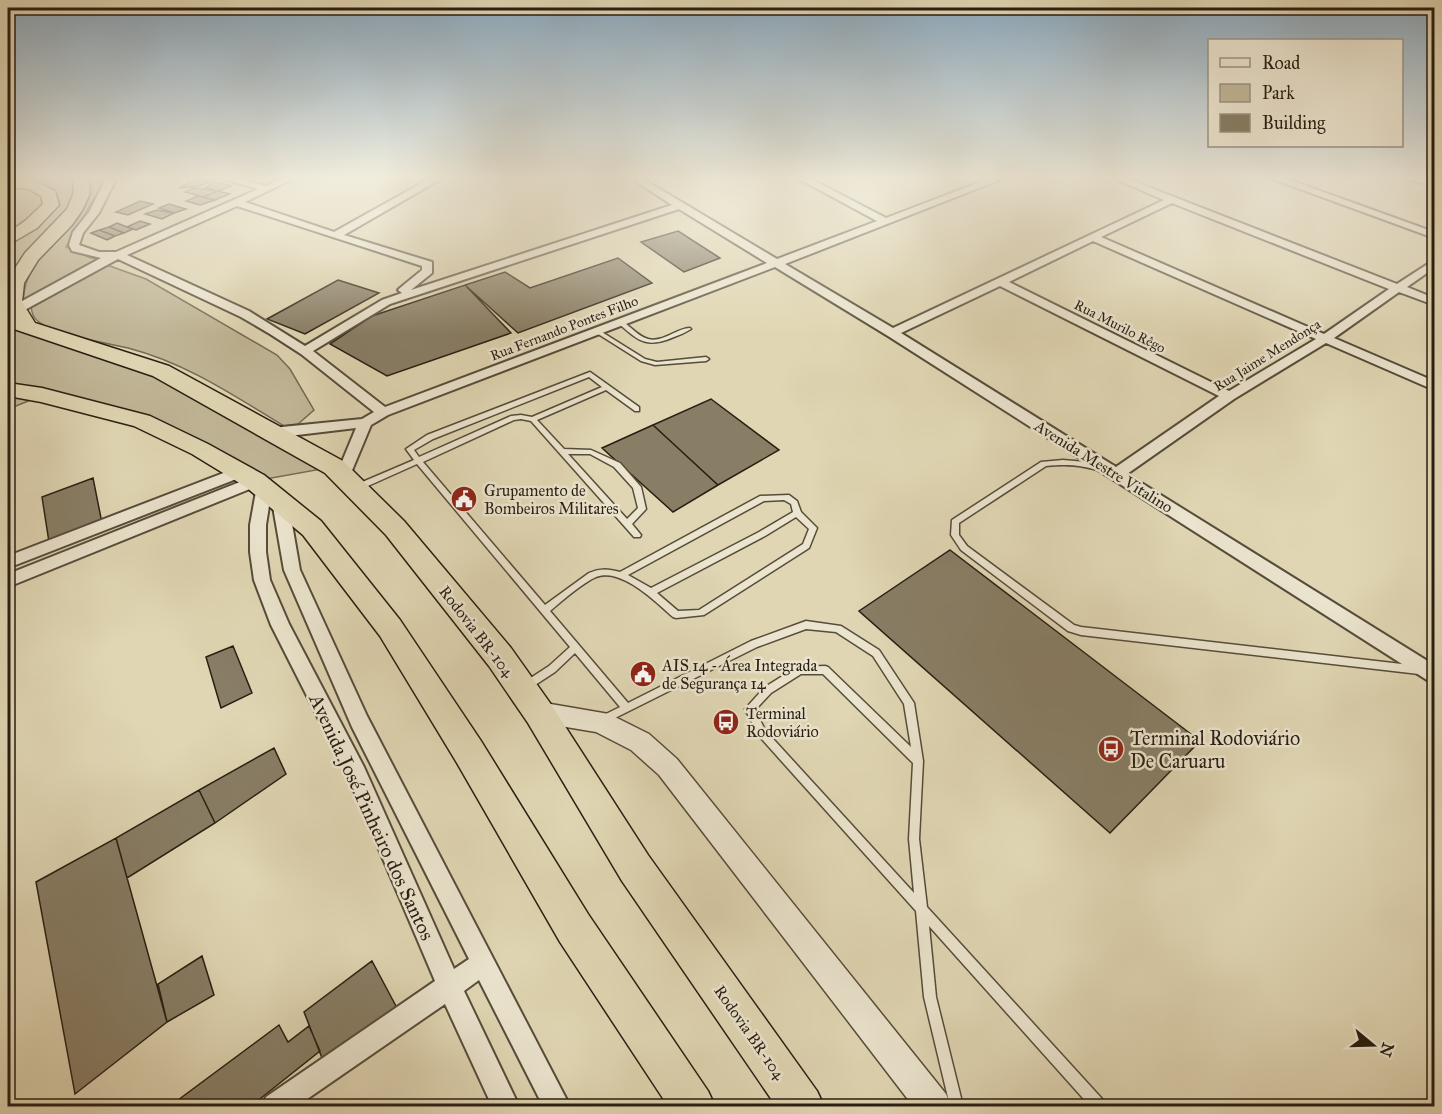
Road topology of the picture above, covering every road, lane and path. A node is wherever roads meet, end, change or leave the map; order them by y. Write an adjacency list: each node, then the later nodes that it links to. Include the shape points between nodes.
1 (21, 231): 14 (highway)
2 (57, 231): 22 (highway, via 36,251 15,282)
3 (79, 231): 15 (street, via 76,249)
4 (174, 231): 15 (street)
5 (319, 231): 12 (street)
6 (343, 231): 12 (street)
7 (603, 231): 20 (street)
8 (720, 231): 17 (street, Avenida Mestre Vitalino)
9 (863, 231): 17 (street, Rua Fernando Pontes Filho)
10 (1105, 231): 13 (street)
11 (1252, 231): 19 (street)
12 (334, 236): 20 (street, via 428,264 428,271 421,278)
13 (1092, 237): 18 (street); 27 (street)
14 (8, 240)
15 (119, 255): 22 (street, via 79,273); 28 (street, via 244,314)
16 (1434, 263): 19 (street, Rua Jaime Mendonça)
17 (775, 264): 23 (street, Rua Fernando Pontes Filho); 26 (street, Avenida Mestre Vitalino)
18 (999, 281): 26 (street); 33 (street, Rua Murilo Rêgo)
19 (1398, 287): 21 (street); 27 (street, Rua Jaime Mendonça)
20 (386, 302): 28 (street)
21 (1434, 302)
22 (12, 315): 40 (highway, Rodovia BR-104, via 28,328 161,371)
23 (620, 322): 24 (lane, via 643,342 654,344); 25 (street, Rua Fernando Pontes Filho)
24 (688, 329)
25 (597, 331): 29 (lane, via 643,360 657,364); 36 (street, Rua Fernando Pontes Filho)
26 (892, 333): 43 (street, Avenida Mestre Vitalino)
27 (1326, 338): 30 (street); 33 (street, Rua Jaime Mendonça)
28 (305, 351): 36 (street)
29 (706, 359)
30 (1434, 386)
31 (607, 387): 35 (lane); 38 (lane); 42 (lane, via 590,374 430,437 410,449)
32 (8, 390): 37 (highway)
33 (1229, 396): 43 (street, Rua Jaime Mendonça)
34 (8, 405): 37 (highway)
35 (637, 409)
36 (384, 412): 39 (street, Rua Fernando Pontes Filho)
37 (122, 416): 45 (highway, via 167,433)
38 (533, 419): 41 (lane); 42 (lane, via 513,418)
39 (364, 423): 40 (street); 44 (street)
40 (272, 433): 44 (highway, Rodovia BR-104, via 334,467)
41 (561, 451): 47 (lane); 47 (lane, via 591,452 617,465 637,487 642,509)
42 (418, 461): 44 (lane); 53 (lane)
43 (1116, 474): 55 (street, Avenida Mestre Vitalino); 55 (lane, via 1086,464 1044,464 955,522 955,535 964,548 1071,628 1081,631)
44 (349, 482): 56 (highway, Rodovia BR-104, via 395,528 500,657)
45 (260, 486): 49 (street); 51 (street); 61 (street, Avenida José Pinheiro dos Santos, via 292,570 359,721); 62 (street, Avenida José Pinheiro dos Santos, via 258,552 262,580 280,625 357,774); 66 (highway, via 312,528 390,628 574,928)
46 (797, 513): 50 (lane, via 794,503 786,497 763,498); 52 (lane); 52 (lane, via 813,528 806,546 701,613 676,615)
47 (627, 524): 48 (lane)
48 (637, 534)
49 (8, 562)
50 (621, 575): 52 (lane); 53 (lane, via 597,573)
51 (8, 581)
52 (651, 592)
53 (544, 610): 54 (lane)
54 (575, 648): 56 (lane, via 552,669); 57 (lane)
55 (1433, 673)
56 (530, 701): 58 (street); 67 (highway, Rodovia BR-104, via 635,868)
57 (627, 708): 58 (lane); 59 (lane, via 754,644 806,625 838,628 876,653 909,703)
58 (600, 722): 68 (street, via 640,742 668,767)
59 (918, 761): 60 (lane, via 914,839); 60 (lane, via 825,670 800,670 768,690 750,709 762,733)
60 (921, 910): 69 (lane, via 930,997); 70 (lane)
61 (483, 963): 62 (street); 65 (street, Avenida José Pinheiro dos Santos)
62 (449, 986): 63 (street); 64 (street, Avenida José Pinheiro dos Santos)
63 (275, 1107)
64 (506, 1107)
65 (557, 1107)
66 (693, 1107)
67 (802, 1107)
68 (934, 1107)
69 (956, 1107)
70 (1099, 1107)

